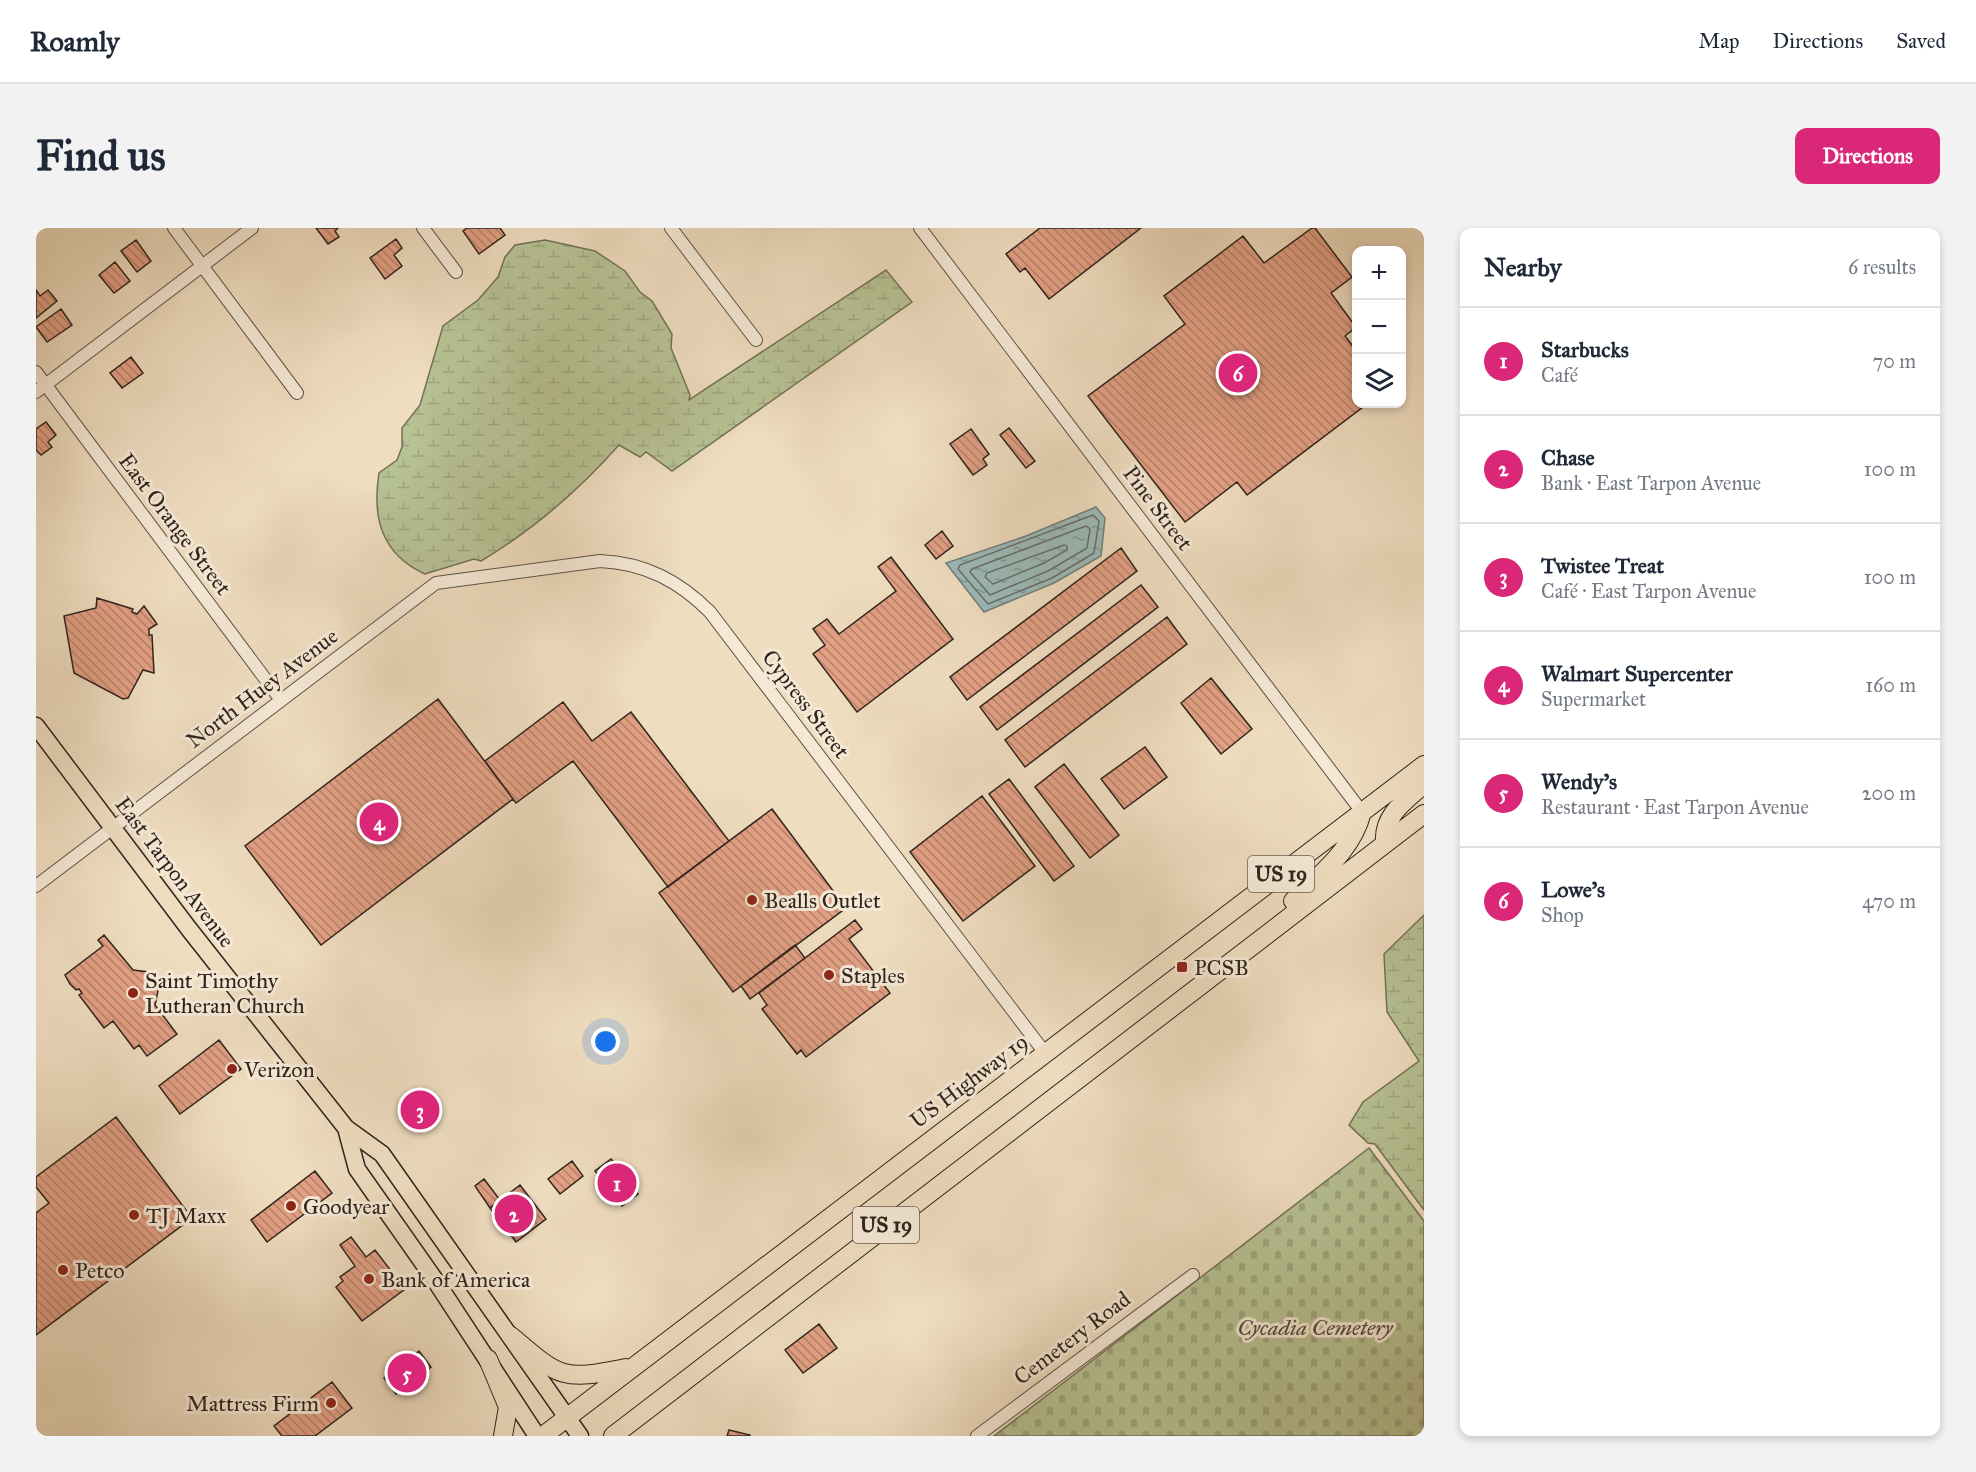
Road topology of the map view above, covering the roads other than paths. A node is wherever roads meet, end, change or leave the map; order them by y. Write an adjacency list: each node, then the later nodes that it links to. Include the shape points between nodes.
1 (174, 228): 6 (street)
2 (252, 228): 6 (street)
3 (423, 228): 7 (street)
4 (671, 228): 8 (street)
5 (921, 228): 17 (street, Pine Street)
6 (203, 266): 10 (street); 11 (street)
7 (456, 272)
8 (756, 340)
9 (36, 372): 10 (street, East Orange Street)
10 (41, 388): 13 (street, East Orange Street)
11 (297, 393)
12 (436, 584): 13 (street, North Huey Avenue); 23 (street, Cypress Street, via 600,561 648,569 682,586 710,612)
13 (281, 700): 19 (street, North Huey Avenue)
14 (36, 726): 19 (main road, East Tarpon Avenue)
15 (1424, 765): 17 (highway, US Highway 19 / US 19)
16 (1424, 784): 20 (highway, via 1395,810 1384,831)
17 (1362, 812): 22 (highway, via 1358,829 1344,852); 23 (highway, US Highway 19 / US 19)
18 (1424, 814): 20 (highway, US 19)
19 (113, 828): 21 (street, North Huey Avenue); 24 (main road, East Tarpon Avenue)
20 (1385, 842): 22 (highway, US 19)
21 (36, 886)
22 (1246, 949): 29 (highway, US 19)
23 (1045, 1053): 28 (highway, US Highway 19 / US 19)
24 (346, 1128): 26 (main road, East Tarpon Avenue, via 382,1154); 27 (main road, East Tarpon Avenue, via 357,1169)
25 (1193, 1275): 37 (street, Cemetery Road)
26 (511, 1336): 28 (highway, via 550,1369 567,1375); 30 (main road, East Tarpon Avenue)
27 (488, 1359): 31 (highway, via 508,1407); 32 (main road, East Tarpon Avenue)
28 (631, 1367): 30 (highway, US Highway 19 / US 19)
29 (645, 1411): 35 (highway, US 19); 36 (highway)
30 (568, 1417): 33 (highway, US Highway 19 / US 19); 34 (main road, East Tarpon Avenue)
31 (503, 1436)
32 (537, 1436)
33 (543, 1436)
34 (580, 1436)
35 (613, 1436)
36 (629, 1436)
37 (977, 1436)

